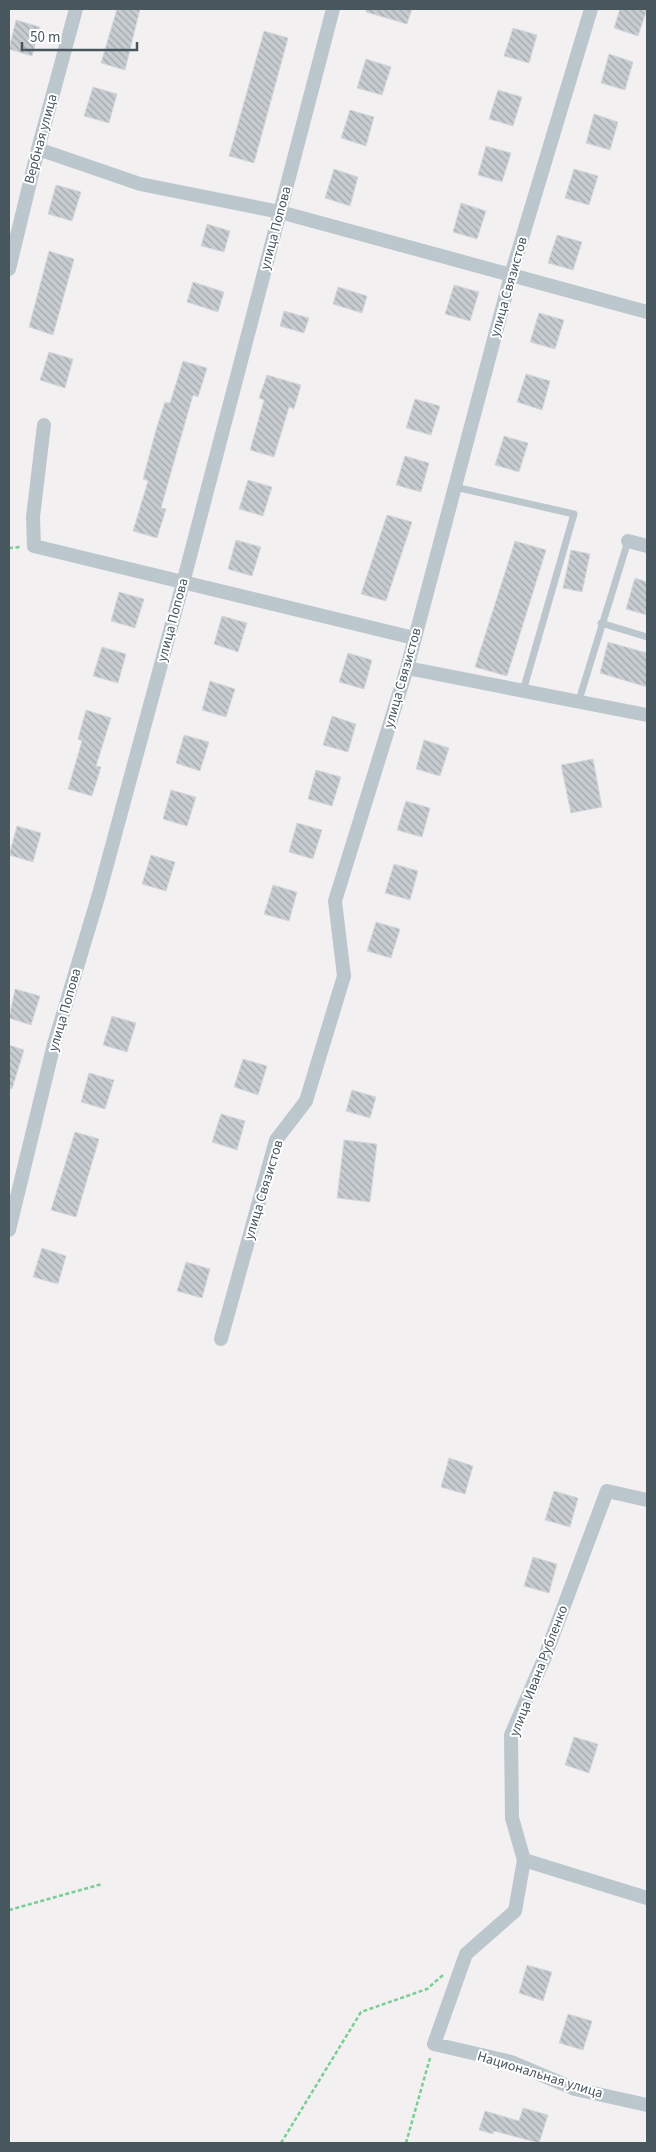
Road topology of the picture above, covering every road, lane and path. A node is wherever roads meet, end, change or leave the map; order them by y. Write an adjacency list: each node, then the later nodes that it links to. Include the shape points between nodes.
1 (76, 9): 4 (street, Вербная улица)
2 (333, 9): 5 (street, улица Попова)
3 (592, 9): 7 (street, улица Связистов)
4 (38, 149): 5 (street, via 140,184); 6 (street, Вербная улица)
5 (280, 212): 7 (street); 13 (street, улица Попова)
6 (9, 269)
7 (511, 275): 8 (street); 10 (street, улица Связистов)
8 (647, 312)
9 (44, 425): 13 (street, via 33,517 34,546)
10 (455, 487): 16 (street, улица Связистов); 18 (lane, via 574,514)
11 (628, 541): 12 (street); 14 (lane)
12 (647, 546)
13 (183, 583): 16 (street); 21 (street, улица Попова, via 99,894 54,1044)
14 (601, 623): 15 (lane); 19 (lane)
15 (647, 637)
16 (414, 638): 17 (street, улица Связистов)
17 (407, 668): 18 (street); 22 (street, улица Связистов, via 335,901 344,976 306,1101 276,1140)
18 (523, 691): 19 (street)
19 (579, 700): 20 (street)
20 (647, 715)
21 (9, 1230)
22 (221, 1339)
23 (647, 1500): 24 (street, улица Ивана Рубленко, via 608,1491 544,1659 511,1735 512,1818)
24 (524, 1860): 26 (street); 29 (street, улица Ивана Рубленко, via 515,1911 466,1954)
25 (102, 1884): 27 (path)
26 (647, 1898)
27 (9, 1910)
28 (446, 1971): 31 (path, via 427,1989 361,2012)
29 (434, 2044): 30 (street, Национальная улица, via 512,2062 575,2089); 32 (path)
30 (647, 2104)
31 (281, 2143)
32 (406, 2143)

